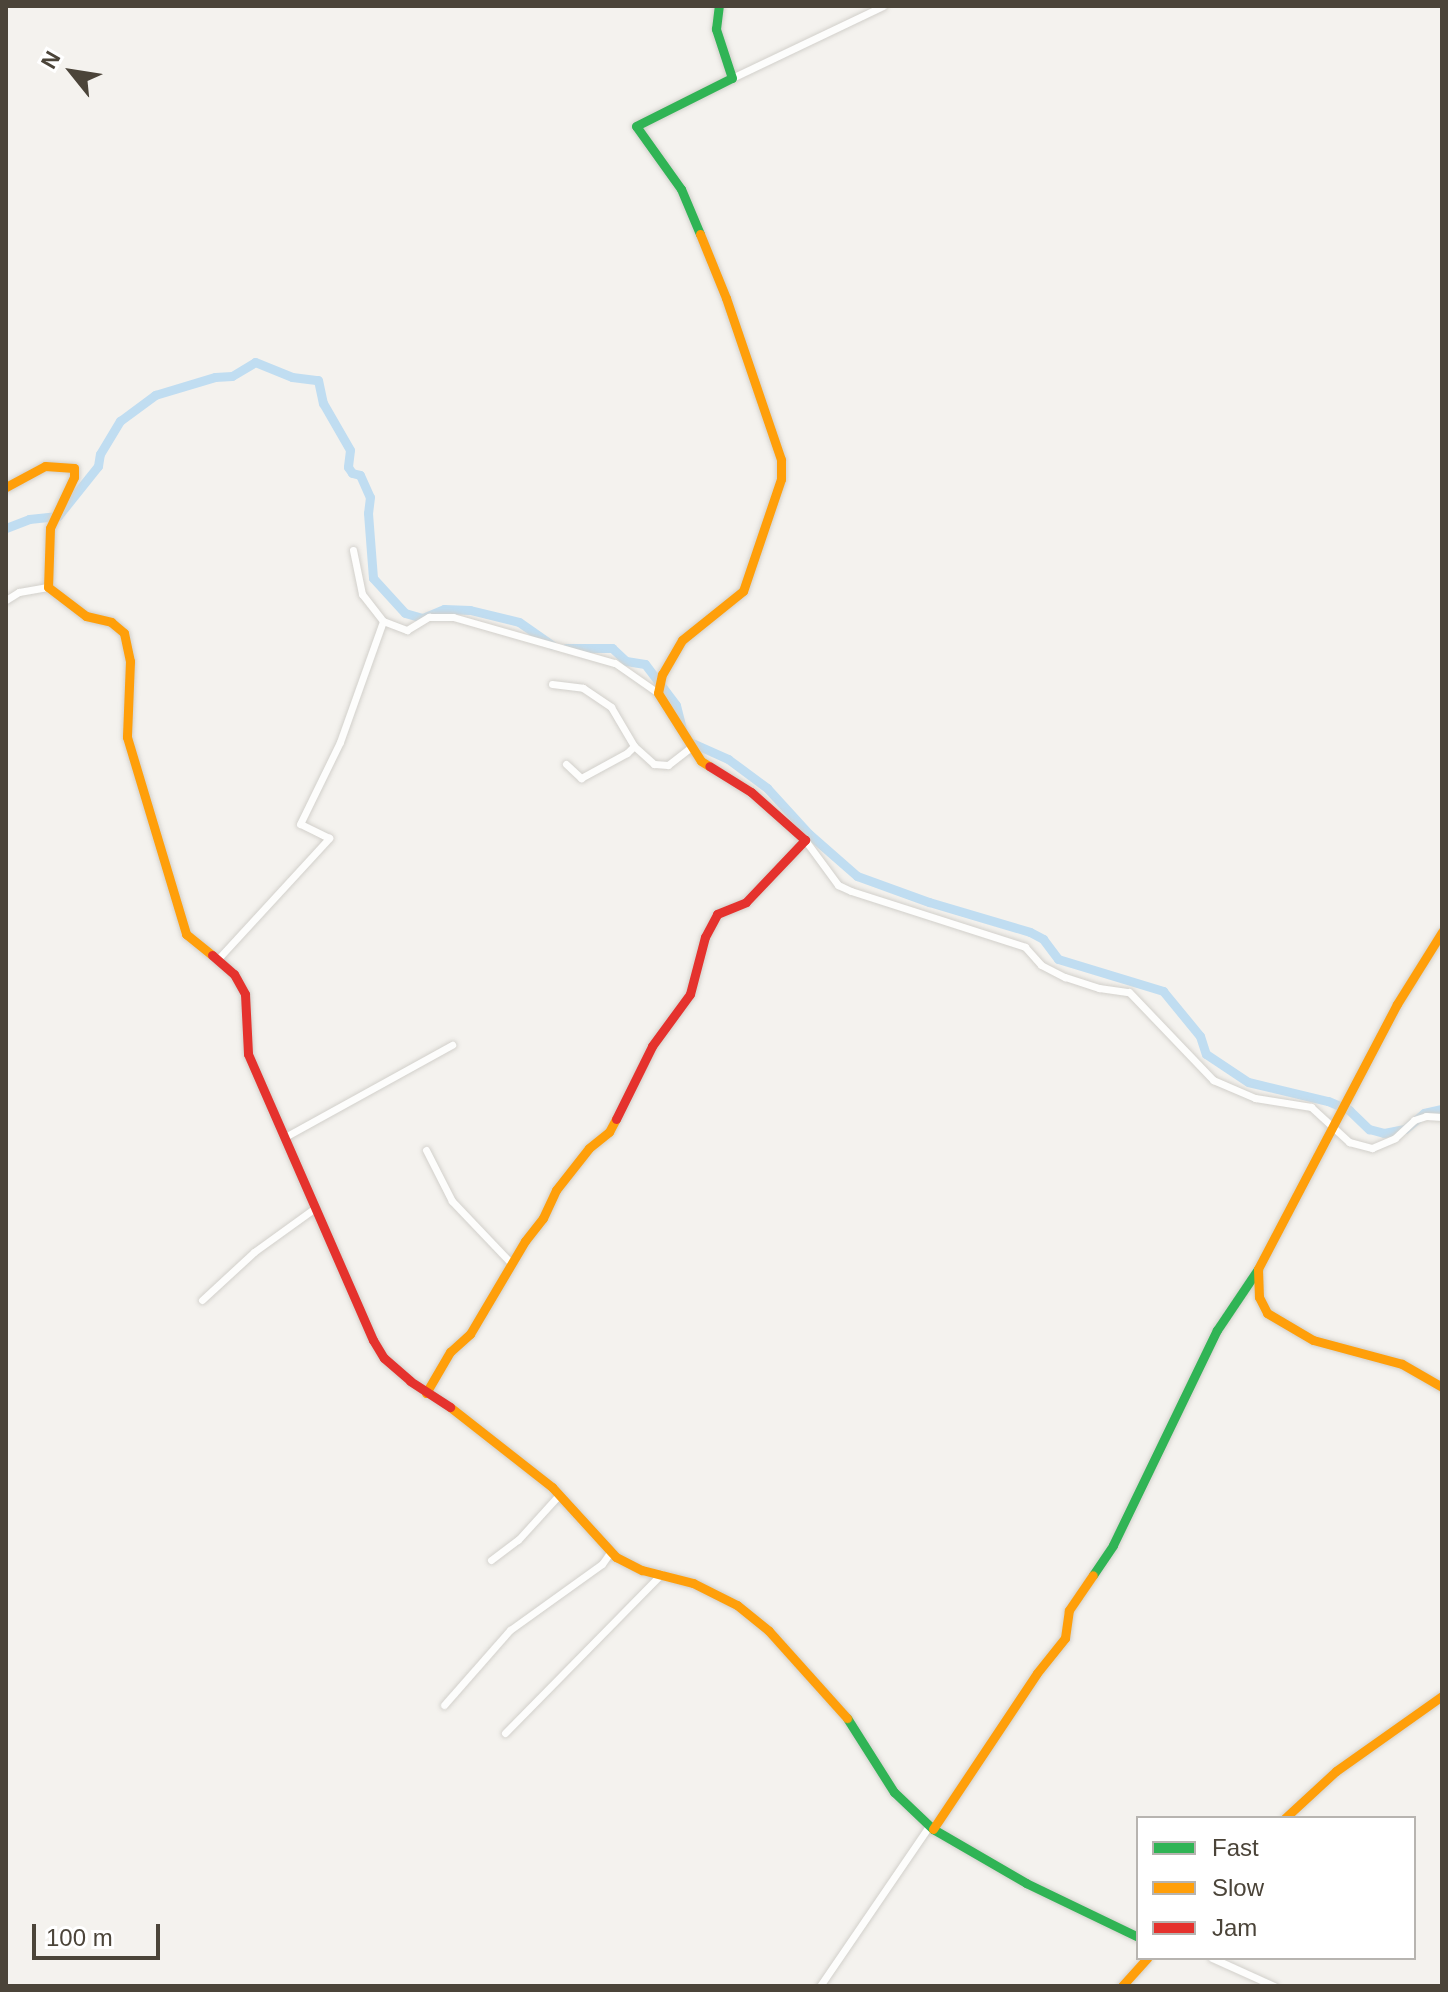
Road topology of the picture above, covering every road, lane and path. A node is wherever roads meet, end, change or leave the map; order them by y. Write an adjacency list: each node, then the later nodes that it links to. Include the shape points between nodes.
1 (719, 6): 3 (street, via 716,29)
2 (883, 6): 3 (street)
3 (732, 78): 10 (street, via 636,126 681,189 720,283 781,460 781,479 743,591 682,640 662,674)
4 (6, 487): 6 (street, via 45,466 74,468 50,528)
5 (353, 550): 8 (street, via 362,594)
6 (48, 587): 7 (street); 16 (street, via 86,616 111,622 124,633 130,661 127,737 186,934)
7 (6, 600)
8 (383, 621): 10 (street, via 407,630 429,617 453,617 615,663); 16 (street, via 340,742 300,824 329,838)
9 (552, 684): 11 (street, via 594,694 611,707)
10 (658, 693): 12 (street)
11 (634, 746): 12 (street, via 662,767); 13 (street, via 581,778)
12 (691, 747): 14 (street, via 701,761 751,792)
13 (566, 764)
14 (805, 840): 19 (street, via 838,885 1025,947 1041,965 1065,977 1129,992 1213,1080 1255,1098 1311,1107); 23 (street, via 746,902 717,914 705,937 690,994 652,1046 612,1128 556,1190)
15 (1442, 932): 19 (street, via 1397,1004)
16 (217, 960): 20 (street, via 234,974 245,994 248,1054)
17 (452, 1045): 20 (street)
18 (1442, 1117): 19 (street, via 1414,1120 1395,1138 1372,1148 1349,1142)
19 (1332, 1128): 24 (street)
20 (285, 1137): 22 (street)
21 (426, 1150): 23 (street, via 452,1201)
22 (315, 1208): 25 (street, via 254,1252); 27 (street, via 373,1340 384,1358)
23 (511, 1263): 27 (street, via 470,1334 450,1352)
24 (1258, 1269): 26 (street, via 1259,1297 1267,1313 1313,1340 1402,1364); 36 (street, via 1217,1330 1113,1545 1069,1610 1065,1638)
25 (202, 1300)
26 (1442, 1387)
27 (426, 1393): 28 (street, via 473,1423)
28 (559, 1495): 29 (street); 30 (street, via 518,1540)
29 (611, 1551): 31 (street, via 642,1570); 33 (street, via 602,1564 510,1630)
30 (491, 1560)
31 (661, 1574): 34 (street); 36 (street, via 737,1605 769,1631 839,1706 885,1780)
32 (1442, 1696): 35 (street, via 1336,1771)
33 (444, 1705)
34 (505, 1733)
35 (1287, 1816)
36 (931, 1827): 37 (street, via 1026,1883); 40 (street)
37 (1136, 1936)
38 (1145, 1960): 41 (street)
39 (1216, 1960): 42 (street)
40 (820, 1986)
41 (1122, 1986)
42 (1274, 1986)

